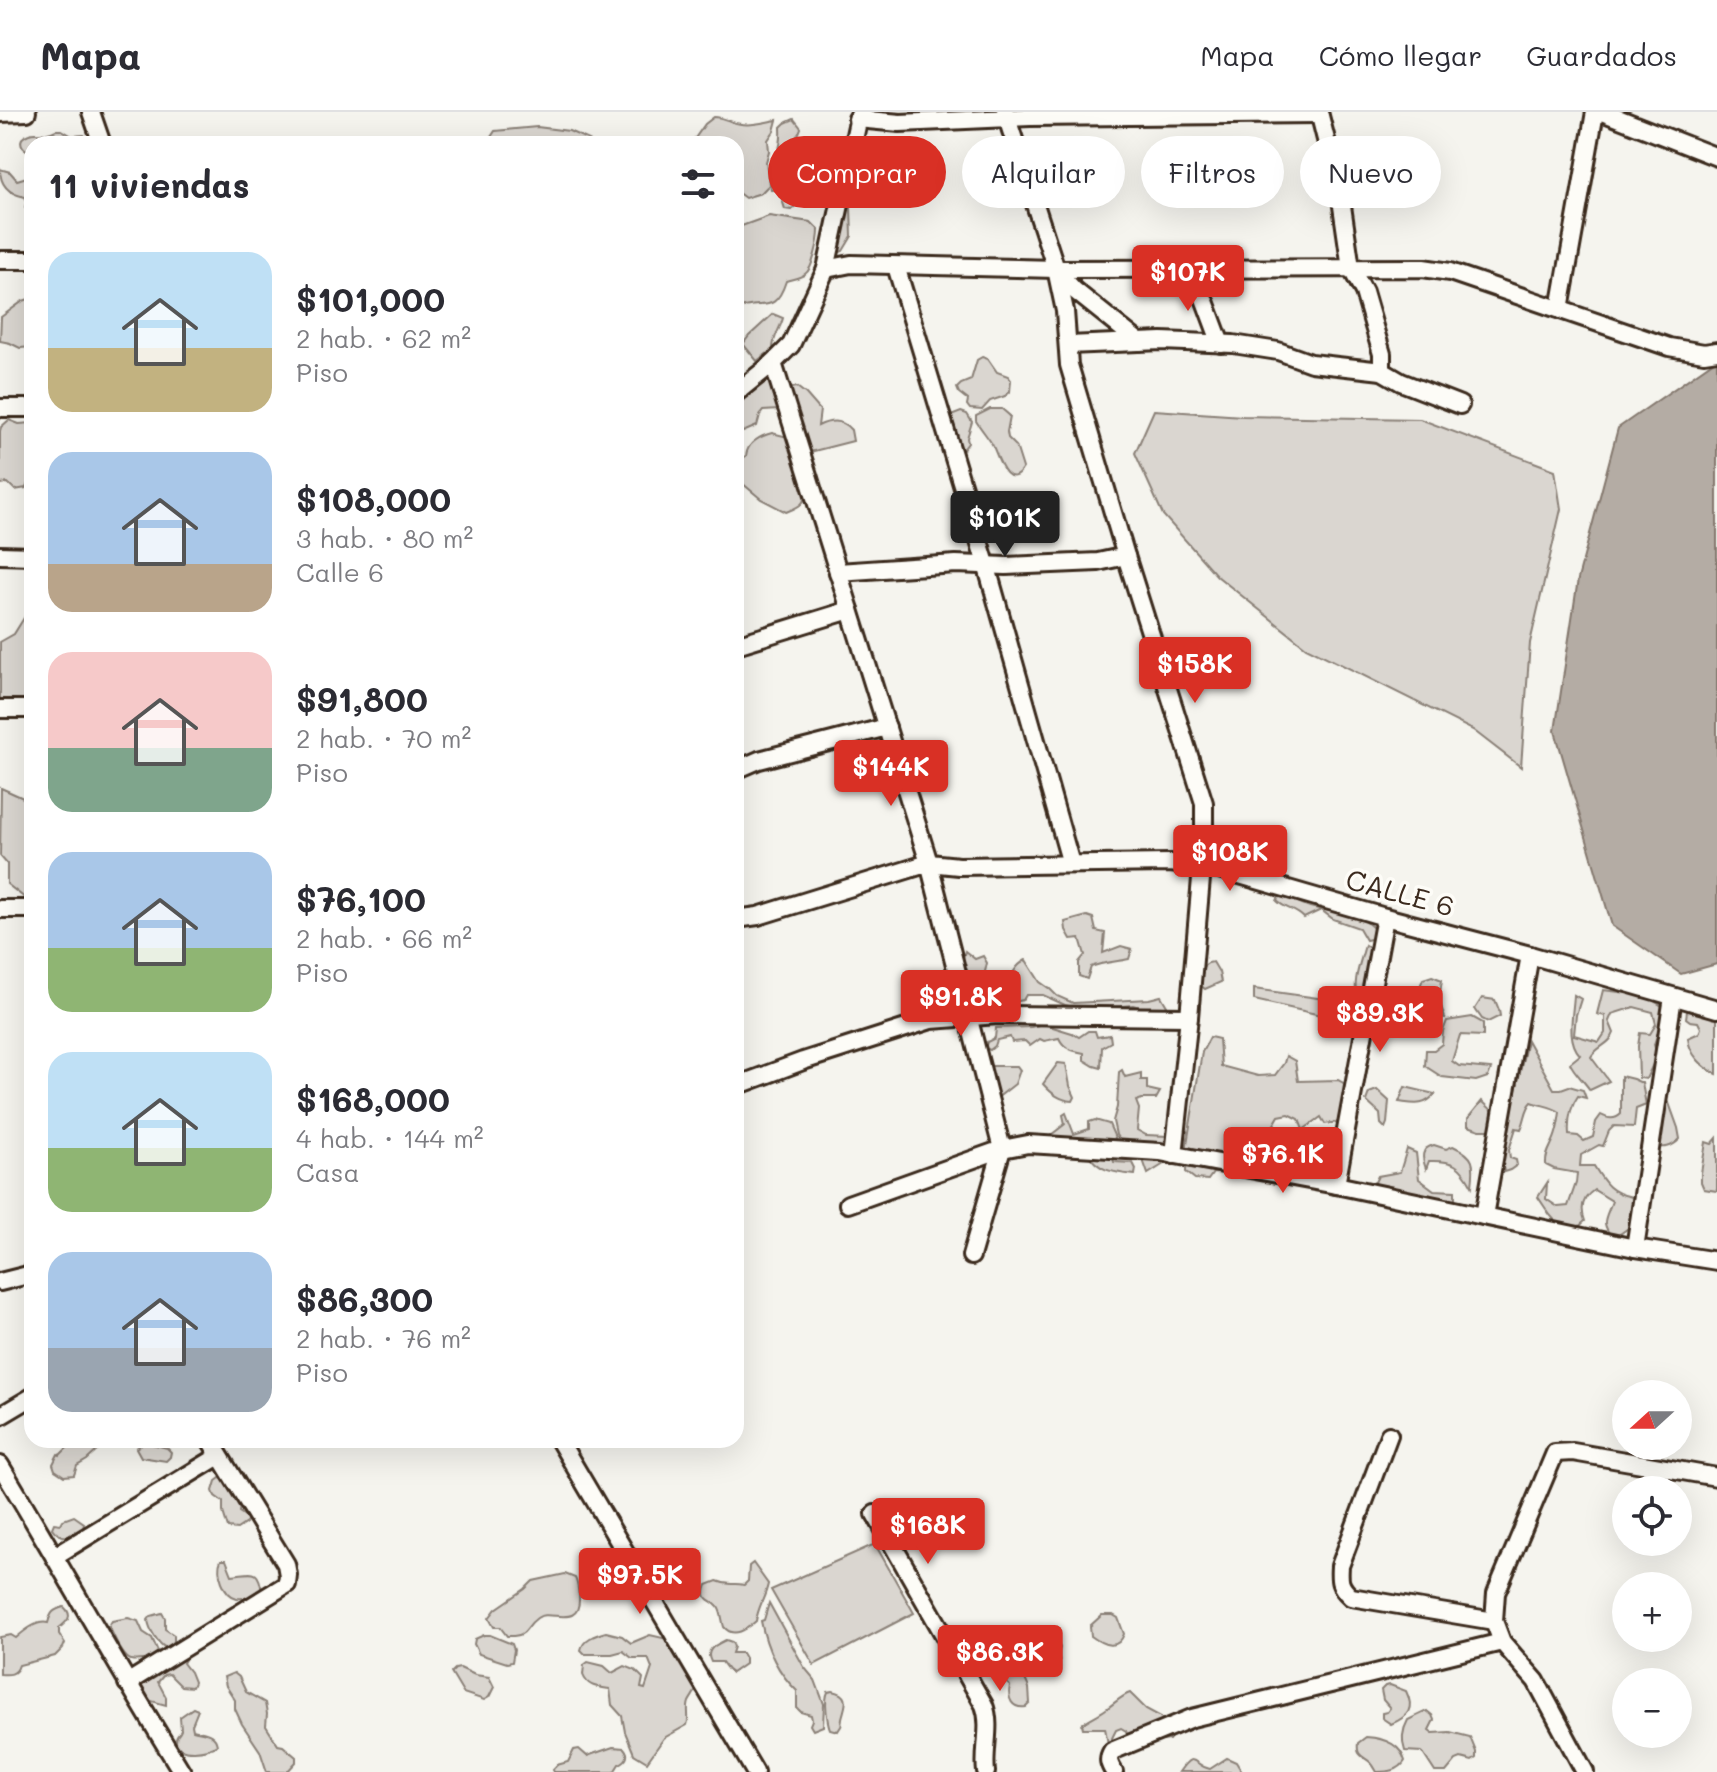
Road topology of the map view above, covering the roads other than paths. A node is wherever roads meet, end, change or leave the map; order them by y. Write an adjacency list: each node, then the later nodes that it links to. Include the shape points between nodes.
1 (27, 112): 5 (street)
2 (91, 112): 10 (street)
3 (1595, 112): 19 (street)
4 (1602, 112): 11 (street)
5 (0, 113)
6 (1319, 113): 8 (street); 15 (street, via 1341,199)
7 (859, 115): 9 (street, via 900,123); 16 (street)
8 (1032, 115): 9 (street)
9 (1006, 116): 17 (street)
10 (99, 136)
11 (1717, 157)
12 (0, 260): 13 (street)
13 (24, 260)
14 (896, 266): 16 (street); 17 (street); 33 (street)
15 (1351, 268): 18 (street); 19 (street, via 1450,272); 25 (street, via 1364,292)
16 (826, 269): 24 (street, via 791,345)
17 (1056, 269): 18 (street); 20 (street); 22 (street)
18 (1193, 269): 21 (street)
19 (1560, 309): 23 (street, via 1669,347)
20 (1139, 342): 21 (street); 22 (street)
21 (1221, 344): 25 (street)
22 (1068, 345): 32 (street, via 1069,365)
23 (1717, 351)
24 (773, 363): 26 (street); 34 (street)
25 (1382, 371): 27 (street)
26 (744, 387)
27 (1460, 405)
28 (0, 408): 29 (street)
29 (24, 408)
30 (0, 555): 31 (street)
31 (24, 556)
32 (1126, 556): 33 (street, via 1098,562); 43 (street, via 1204,803)
33 (986, 564): 34 (street); 42 (street)
34 (838, 572): 35 (street)
35 (850, 610): 36 (street); 39 (street)
36 (744, 643)
37 (0, 709): 38 (street)
38 (24, 709)
39 (887, 727): 40 (street); 41 (street)
40 (744, 767)
41 (929, 863): 42 (street, CALLE 6); 47 (street, CALLE 6); 51 (street)
42 (1071, 864): 43 (street, CALLE 6)
43 (1201, 867): 46 (street, CALLE 6); 52 (street)
44 (0, 909): 45 (street)
45 (24, 909)
46 (1385, 917): 48 (street, CALLE 6); 56 (street)
47 (744, 918)
48 (1530, 955): 49 (street, CALLE 6); 58 (street)
49 (1673, 997): 50 (street, CALLE 6); 59 (street)
50 (1717, 1009)
51 (967, 1017): 52 (street); 53 (street, via 931,1020); 54 (street)
52 (1189, 1017): 55 (street)
53 (744, 1083)
54 (1002, 1149): 55 (street, via 1028,1144); 57 (street); 60 (street)
55 (1174, 1155): 56 (street)
56 (1336, 1185): 58 (street)
57 (848, 1204)
58 (1484, 1216): 59 (street)
59 (1635, 1248): 61 (street)
60 (971, 1256)
61 (1717, 1261)
62 (24, 1276): 63 (street)
63 (0, 1282)
64 (24, 1402): 65 (street)
65 (0, 1416)
66 (1389, 1435): 74 (street, via 1340,1566 1341,1588 1351,1597)
67 (214, 1448): 69 (street)
68 (564, 1448): 78 (street)
69 (219, 1456): 73 (street); 76 (street, via 286,1564 287,1584)
70 (0, 1465): 73 (street)
71 (1717, 1477): 74 (street, via 1555,1453 1496,1593)
72 (875, 1514): 79 (street, via 984,1705)
73 (55, 1556): 76 (street)
74 (1494, 1621): 75 (street)
75 (1502, 1642): 80 (street, via 1192,1718 1112,1751 1109,1763); 81 (street, via 1536,1681)
76 (127, 1683): 77 (street)
77 (182, 1772)
78 (755, 1772)
79 (986, 1772)
80 (1114, 1772)
81 (1585, 1772)

